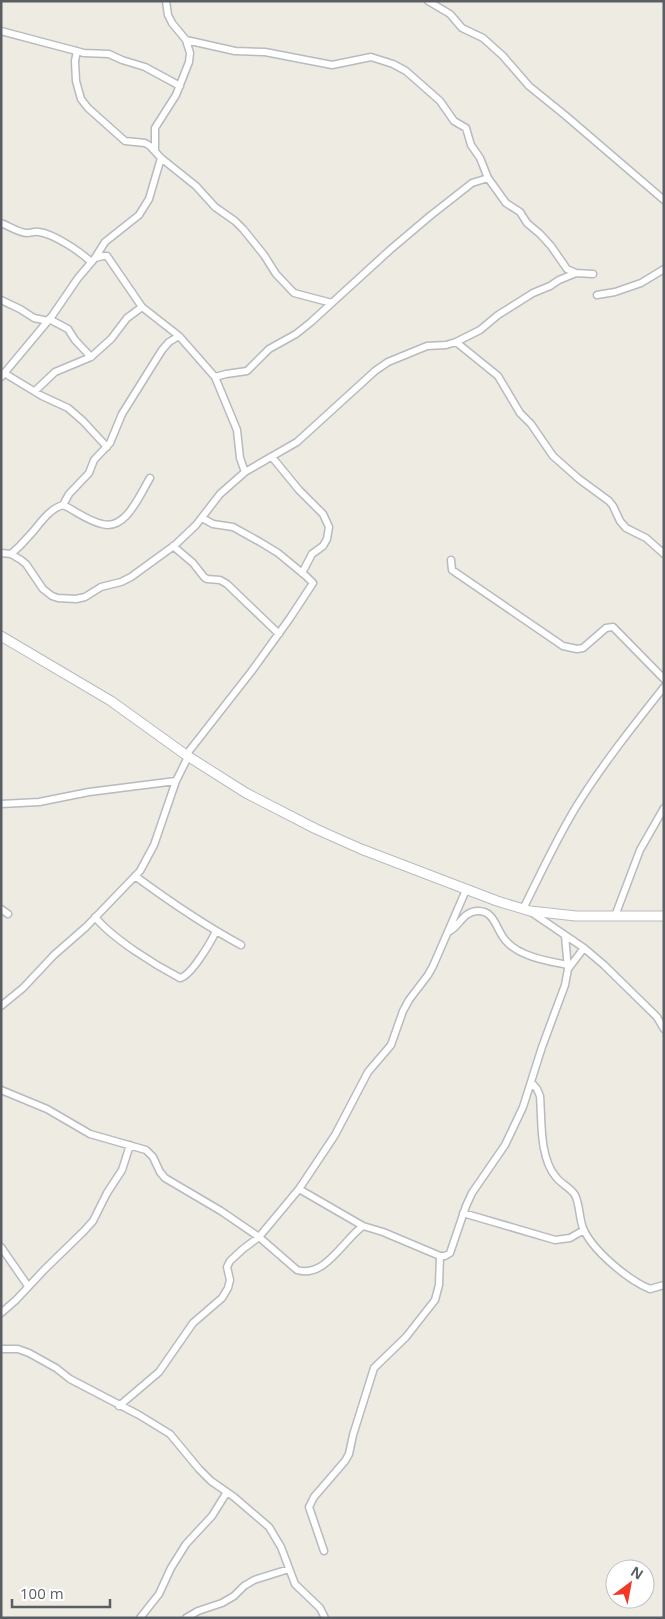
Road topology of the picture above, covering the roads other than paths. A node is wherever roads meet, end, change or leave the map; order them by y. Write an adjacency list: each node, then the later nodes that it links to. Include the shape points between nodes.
1 (166, 1): 4 (street, via 172,23)
2 (428, 1): 10 (street, via 450,14 462,28 484,38 529,86)
3 (1, 31): 5 (street)
4 (186, 40): 6 (street, via 189,62); 9 (street, via 235,51 264,52 332,65 371,57 402,68 443,104 454,121 466,128 471,146)
5 (77, 51): 6 (street, via 109,54 145,67); 7 (street, via 76,81 81,99 88,108 120,137 129,142 148,144)
6 (180, 86): 7 (street, via 155,128)
7 (155, 150): 8 (street)
8 (161, 158): 12 (street, via 149,199 139,215 110,237); 18 (street, via 235,221 294,293)
9 (488, 178): 14 (street, via 506,203 520,212 568,269); 18 (street, via 472,183 430,216)
10 (664, 200)
11 (1, 223): 12 (street, via 21,232 47,234)
12 (93, 260): 19 (street, via 107,256); 20 (street)
13 (664, 269): 16 (street, via 641,282)
14 (576, 273): 15 (street); 22 (street, via 533,293 498,315 485,328)
15 (593, 274)
16 (597, 295)
17 (1, 300): 20 (street, via 34,318)
18 (332, 303): 25 (street, via 296,334 269,349 247,371)
19 (142, 307): 21 (street); 23 (street, via 127,318)
20 (48, 320): 23 (street, via 68,330); 24 (street)
21 (179, 336): 25 (street); 27 (street, via 169,342 157,358 122,414)
22 (456, 342): 28 (street, via 427,346 388,362 297,442); 36 (street, via 498,376 520,413 553,456 609,502 626,528 646,538)
23 (91, 357): 26 (street, via 55,372)
24 (3, 375): 26 (street)
25 (215, 377): 29 (street, via 237,430)
26 (35, 391): 27 (street, via 68,408)
27 (107, 447): 31 (street)
28 (272, 457): 29 (street); 38 (street, via 323,514 329,527 323,546 312,554)
29 (245, 472): 32 (street, via 220,494)
30 (150, 478): 31 (street, via 124,518 113,525 101,524)
31 (63, 505): 35 (street, via 56,507)
32 (202, 518): 33 (street); 38 (street, via 237,529 278,553)
33 (173, 546): 35 (street, via 121,582 76,599 58,598 47,593 26,564); 39 (street, via 204,577 227,584)
34 (1, 553): 35 (street)
35 (11, 554)
36 (664, 554)
37 (452, 560): 41 (street, via 452,570 563,646 583,648 606,628 613,626)
38 (302, 573): 39 (street, via 312,581 312,585)
39 (279, 634): 43 (street)
40 (1, 636): 43 (street, via 111,701)
41 (664, 679)
42 (664, 687): 50 (street, via 604,765 577,807 554,846)
43 (187, 756): 44 (street); 48 (street, via 246,793 316,829)
44 (176, 781): 45 (street, via 39,802); 47 (street, via 149,858)
45 (1, 804)
46 (664, 808): 52 (street, via 642,845)
47 (135, 876): 54 (street); 55 (street)
48 (466, 890): 50 (street); 56 (street)
49 (1, 909): 51 (street)
50 (527, 910): 52 (street, via 576,916); 57 (street)
51 (8, 914)
52 (615, 916): 53 (street)
53 (664, 916)
54 (95, 918): 55 (street, via 155,964 180,978 185,977 200,959); 61 (street)
55 (216, 932): 58 (street)
56 (449, 932): 60 (street, via 465,916 481,912 492,917 503,938 517,950); 66 (street, via 428,975 403,1011 391,1045 368,1072 335,1135)
57 (565, 936): 59 (street); 60 (street)
58 (241, 945)
59 (584, 948): 60 (street); 62 (street, via 657,1017)
60 (568, 967): 63 (street, via 566,984)
61 (1, 1006)
62 (664, 1029)
63 (530, 1082): 67 (street, via 508,1139); 69 (street, via 540,1096 545,1154 556,1177 575,1196)
64 (1, 1090): 65 (street, via 47,1109 90,1134)
65 (130, 1145): 70 (street, via 150,1153 160,1172 171,1183 221,1211); 74 (street, via 122,1170 92,1221)
66 (299, 1189): 68 (street); 70 (street)
67 (463, 1212): 69 (street, via 555,1240 570,1238); 72 (street, via 450,1253)
68 (363, 1226): 70 (street, via 335,1256 304,1272 292,1267); 72 (street)
69 (584, 1230): 73 (street, via 608,1259 627,1275 650,1288)
70 (259, 1238): 77 (street, via 230,1261 229,1284 222,1298 192,1323 158,1372)
71 (1, 1247): 74 (street)
72 (440, 1256): 79 (street, via 435,1300 406,1337 374,1368 349,1454 310,1502)
73 (664, 1285)
74 (28, 1286): 75 (street)
75 (1, 1313)
76 (1, 1349): 77 (street, via 28,1353)
77 (119, 1406): 78 (street, via 170,1434 204,1474)
78 (227, 1492): 80 (street, via 269,1527 281,1546); 81 (street, via 212,1516 186,1544 159,1594)
79 (324, 1551)
80 (289, 1569): 82 (street, via 254,1580 222,1603); 83 (street, via 295,1584 320,1608)
81 (140, 1618)
82 (186, 1618)
83 (325, 1618)

